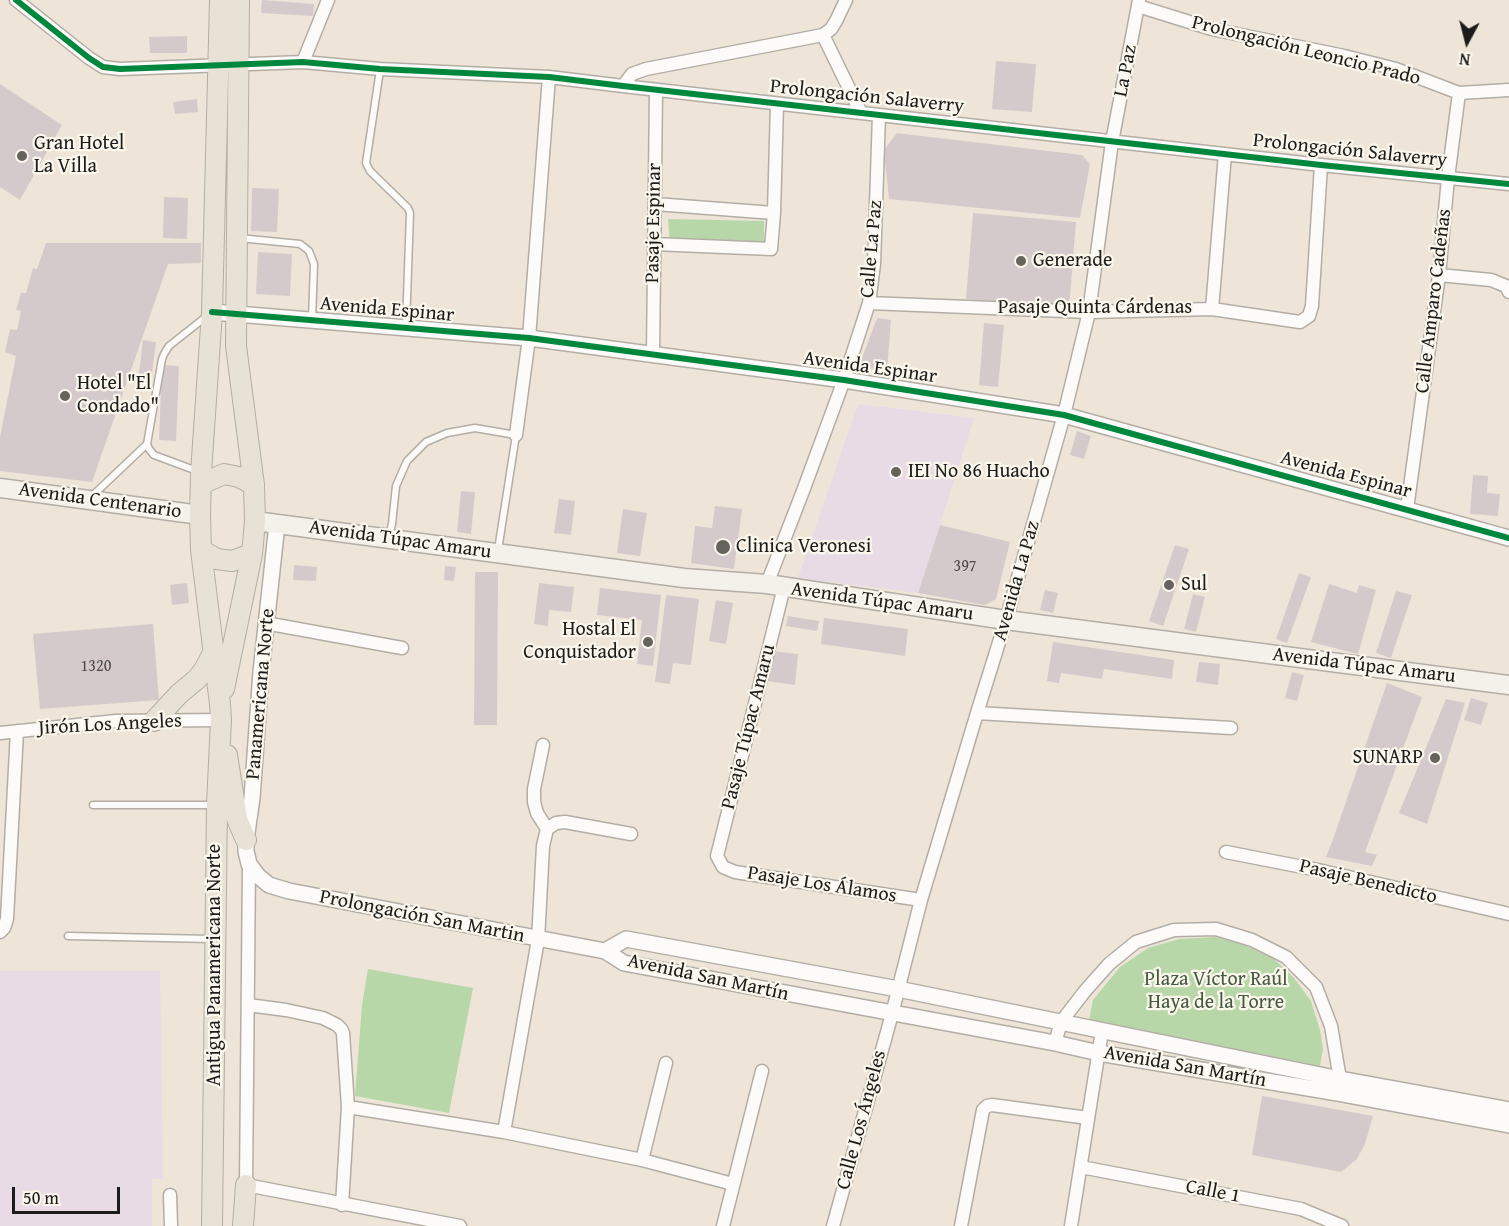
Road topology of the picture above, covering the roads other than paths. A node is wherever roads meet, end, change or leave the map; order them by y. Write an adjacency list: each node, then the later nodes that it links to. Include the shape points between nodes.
1 (16, 0): 10 (street, Prolongación Salaverry, via 104,67)
2 (220, 0): 10 (main road, Antigua Panamericana Norte)
3 (240, 0): 9 (main road, Antigua Panamericana Norte)
4 (328, 0): 8 (street)
5 (846, 0): 7 (street, via 831,29)
6 (1139, 3): 16 (street, Prolongación Leoncio Prado, via 1212,29 1396,69); 20 (street, La Paz)
7 (823, 35): 13 (street, via 646,69 632,74); 18 (street)
8 (303, 62): 9 (street, Prolongación Salaverry); 11 (street, Prolongación Salaverry)
9 (240, 65): 10 (street, Prolongación Salaverry); 27 (main road, Antigua Panamericana Norte)
10 (219, 66): 33 (main road, Antigua Panamericana Norte)
11 (380, 69): 12 (street, Prolongación Salaverry); 37 (lane, via 366,163 410,213)
12 (549, 77): 13 (street, Prolongación Salaverry); 38 (street)
13 (623, 86): 14 (street, Prolongación Salaverry)
14 (656, 90): 17 (street, Prolongación Salaverry); 25 (street, Pasaje Espinar)
15 (1509, 90): 16 (street, Prolongación Leoncio Prado)
16 (1459, 93): 23 (street, Calle Amparo Cadeñas)
17 (777, 104): 18 (street, Prolongación Salaverry); 26 (street)
18 (861, 113): 19 (street, Prolongación Salaverry)
19 (879, 115): 20 (street, Prolongación Salaverry); 31 (street, Calle La Paz, via 874,264)
20 (1112, 141): 21 (street, Prolongación Salaverry); 34 (street, Avenida La Paz)
21 (1225, 154): 22 (street, Prolongación Salaverry); 32 (street)
22 (1321, 165): 23 (street, Prolongación Salaverry); 32 (street, Pasaje Quinta Cárdenas, via 1309,316 1299,322)
23 (1448, 178): 24 (street, Prolongación Salaverry); 29 (street, Calle Amparo Cadeñas)
24 (1509, 184)
25 (655, 204): 26 (street); 28 (street, Pasaje Espinar)
26 (774, 213): 28 (street, via 769,250)
27 (237, 237): 35 (main road, Antigua Panamericana Norte); 36 (lane, via 300,244 309,251 314,264)
28 (654, 244): 39 (street, Pasaje Espinar)
29 (1439, 275): 30 (street, via 1491,280 1506,286); 48 (street, Calle Amparo Cadeñas)
30 (1509, 292)
31 (868, 303): 34 (street, Pasaje Quinta Cárdenas); 40 (street, Calle La Paz)
32 (1212, 309): 34 (street, Pasaje Quinta Cárdenas)
33 (212, 312): 35 (street, Avenida Espinar); 43 (lane, via 164,354); 44 (main road, Antigua Panamericana Norte)
34 (1089, 312): 41 (street, Avenida La Paz)
35 (237, 314): 36 (street, Avenida Espinar); 45 (main road, Antigua Panamericana Norte, via 236,346)
36 (312, 320): 37 (street, Avenida Espinar)
37 (406, 328): 38 (street, Avenida Espinar)
38 (529, 338): 39 (street, Avenida Espinar); 42 (street)
39 (653, 356): 40 (street, Avenida Espinar)
40 (844, 380): 41 (street, Avenida Espinar); 57 (street, Calle La Paz, via 803,491)
41 (1064, 414): 48 (street, Avenida Espinar); 58 (street, Avenida La Paz)
42 (516, 435): 52 (lane, via 475,428 426,442 407,461 396,486); 55 (lane)
43 (147, 444): 44 (lane, via 154,455); 47 (lane)
44 (201, 479): 45 (main road, via 224,474); 49 (main road, Antigua Panamericana Norte)
45 (255, 485): 50 (main road, Antigua Panamericana Norte)
46 (0, 488): 47 (main road, Avenida Centenario)
47 (88, 500): 49 (main road, Avenida Centenario)
48 (1407, 509): 53 (street, Avenida Espinar)
49 (200, 515): 54 (main road, Antigua Panamericana Norte)
50 (255, 521): 51 (main road, Avenida Túpac Amaru); 56 (main road, Antigua Panamericana Norte)
51 (277, 524): 52 (main road, Avenida Túpac Amaru); 59 (street, Panamericana Norte)
52 (388, 538): 55 (main road, Avenida Túpac Amaru)
53 (1509, 538)
54 (201, 550): 56 (main road, via 217,559 232,561); 61 (main road, Antigua Panamericana Norte)
55 (497, 553): 57 (main road, Avenida Túpac Amaru)
56 (252, 554): 64 (main road, Antigua Panamericana Norte)
57 (775, 586): 58 (main road, Avenida Túpac Amaru); 77 (street, Pasaje Túpac Amaru, via 717,856)
58 (1006, 620): 62 (main road, Avenida Túpac Amaru); 63 (street, Avenida La Paz)
59 (265, 623): 60 (street); 74 (street, Panamericana Norte)
60 (402, 648)
61 (214, 651): 64 (main road, Antigua Panamericana Norte); 65 (main road, via 204,670)
62 (1509, 685)
63 (977, 713): 66 (street); 78 (street, Avenida La Paz)
64 (220, 718): 65 (street, Jirón Los Angeles); 71 (main road, Antigua Panamericana Norte); 74 (main road, via 237,819)
65 (154, 721): 67 (street, Jirón Los Angeles)
66 (1231, 728)
67 (16, 731): 68 (street, Jirón Los Angeles); 80 (street, via 7,919)
68 (0, 733)
69 (543, 745): 72 (street, via 534,802)
70 (93, 805): 71 (lane)
71 (217, 805): 82 (main road, Antigua Panamericana Norte)
72 (547, 829): 73 (street, via 565,822); 83 (street)
73 (631, 834)
74 (246, 840): 76 (street, Panamericana Norte)
75 (1226, 852): 79 (street, Pasaje Benedicto)
76 (249, 864): 83 (street, Prolongación San Martin, via 269,885 289,891); 86 (street)
77 (723, 867): 78 (street, Pasaje Los Álamos)
78 (921, 900): 85 (street, Avenida La Paz)
79 (1509, 914)
80 (0, 932)
81 (68, 936): 82 (lane)
82 (216, 939): 107 (main road, Antigua Panamericana Norte)
83 (538, 940): 84 (street, Prolongación San Martin); 99 (street)
84 (605, 951): 85 (street, Avenida San Martín, via 626,939); 87 (street, Avenida San Martín, via 624,963)
85 (898, 989): 87 (street, Avenida La Paz); 88 (street, Avenida San Martín)
86 (248, 1005): 95 (street, via 323,1018 341,1029); 103 (street)
87 (892, 1014): 90 (street, Avenida San Martín); 111 (street, Calle Los Ángeles)
88 (1061, 1022): 89 (street, Avenida San Martín); 90 (street); 94 (street, via 1109,964 1136,942 1174,930 1216,929 1252,940 1286,957 1316,987 1331,1026)
89 (1102, 1031): 91 (street); 94 (street, Avenida San Martín)
90 (1055, 1043): 91 (street, Avenida San Martín)
91 (1099, 1053): 94 (street, Avenida San Martín); 97 (street)
92 (666, 1063): 100 (street)
93 (762, 1071): 102 (street)
94 (1339, 1086): 96 (street, Avenida San Martín); 98 (street, Avenida San Martín)
95 (348, 1107): 99 (street); 105 (street)
96 (1509, 1110)
97 (1088, 1118): 101 (street); 112 (street, via 987,1106 983,1110)
98 (1509, 1125)
99 (504, 1132): 100 (street)
100 (642, 1160): 102 (street)
101 (1081, 1167): 113 (street); 114 (street, Calle 1, via 1301,1209)
102 (733, 1184): 110 (street)
103 (246, 1185): 105 (street); 108 (main road)
104 (170, 1195): 106 (street)
105 (342, 1204): 109 (street)
106 (171, 1226)
107 (212, 1226)
108 (243, 1226)
109 (460, 1226)
110 (723, 1226)
111 (833, 1226)
112 (961, 1226)
113 (1071, 1226)
114 (1342, 1226)

